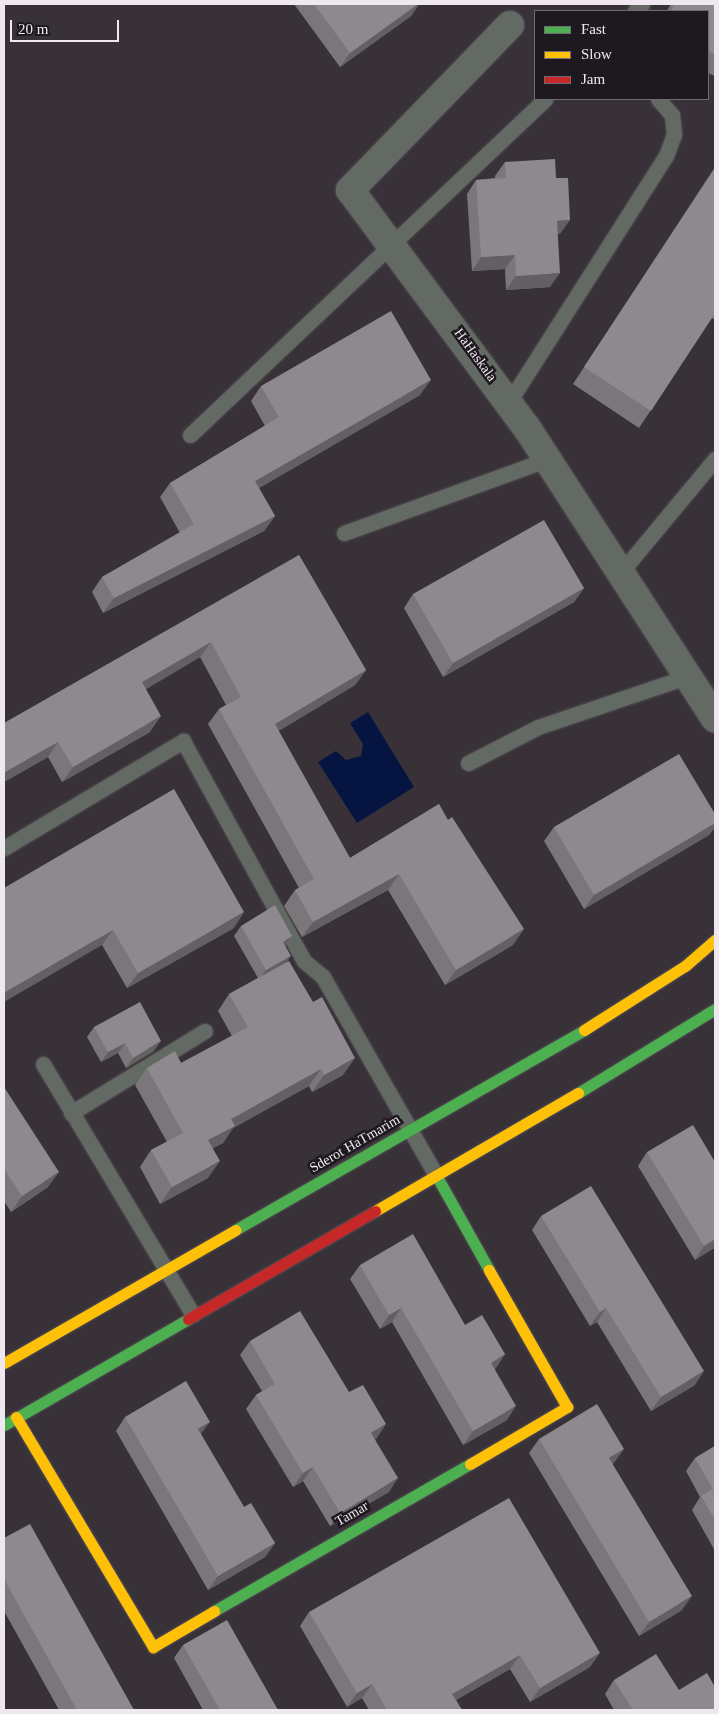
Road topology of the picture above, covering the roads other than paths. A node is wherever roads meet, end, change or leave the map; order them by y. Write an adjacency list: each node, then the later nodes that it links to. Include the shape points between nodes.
1 (510, 25): 4 (street, HaHaskala, via 350,190)
2 (544, 100): 4 (lane)
3 (659, 100): 5 (lane, via 672,114 674,134 666,156)
4 (395, 246): 5 (street, HaHaskala); 6 (lane)
5 (509, 402): 7 (street, HaHaskala)
6 (190, 435)
7 (548, 459): 10 (lane); 11 (street, HaHaskala)
8 (715, 459): 9 (lane)
9 (710, 475): 11 (lane)
10 (344, 533)
11 (622, 571): 12 (street, HaHaskala)
12 (689, 676): 13 (street, HaHaskala); 14 (lane, via 538,727)
13 (715, 719)
14 (468, 763)
15 (4, 848): 21 (lane, via 183,741 304,961 323,978)
16 (715, 940): 21 (street, Sderot HaTmarim, via 648,991)
17 (715, 1009): 22 (street)
18 (205, 1031): 20 (lane)
19 (43, 1064): 20 (lane)
20 (72, 1112): 23 (lane)
21 (412, 1129): 22 (lane); 23 (street, Sderot HaTmarim)
22 (436, 1175): 24 (street); 26 (street, Tamar, via 567,1407 152,1647)
23 (166, 1270): 24 (lane); 25 (street, Sderot HaTmarim)
24 (193, 1315): 26 (street)
25 (6, 1357)
26 (16, 1417): 27 (street)
27 (4, 1425)

